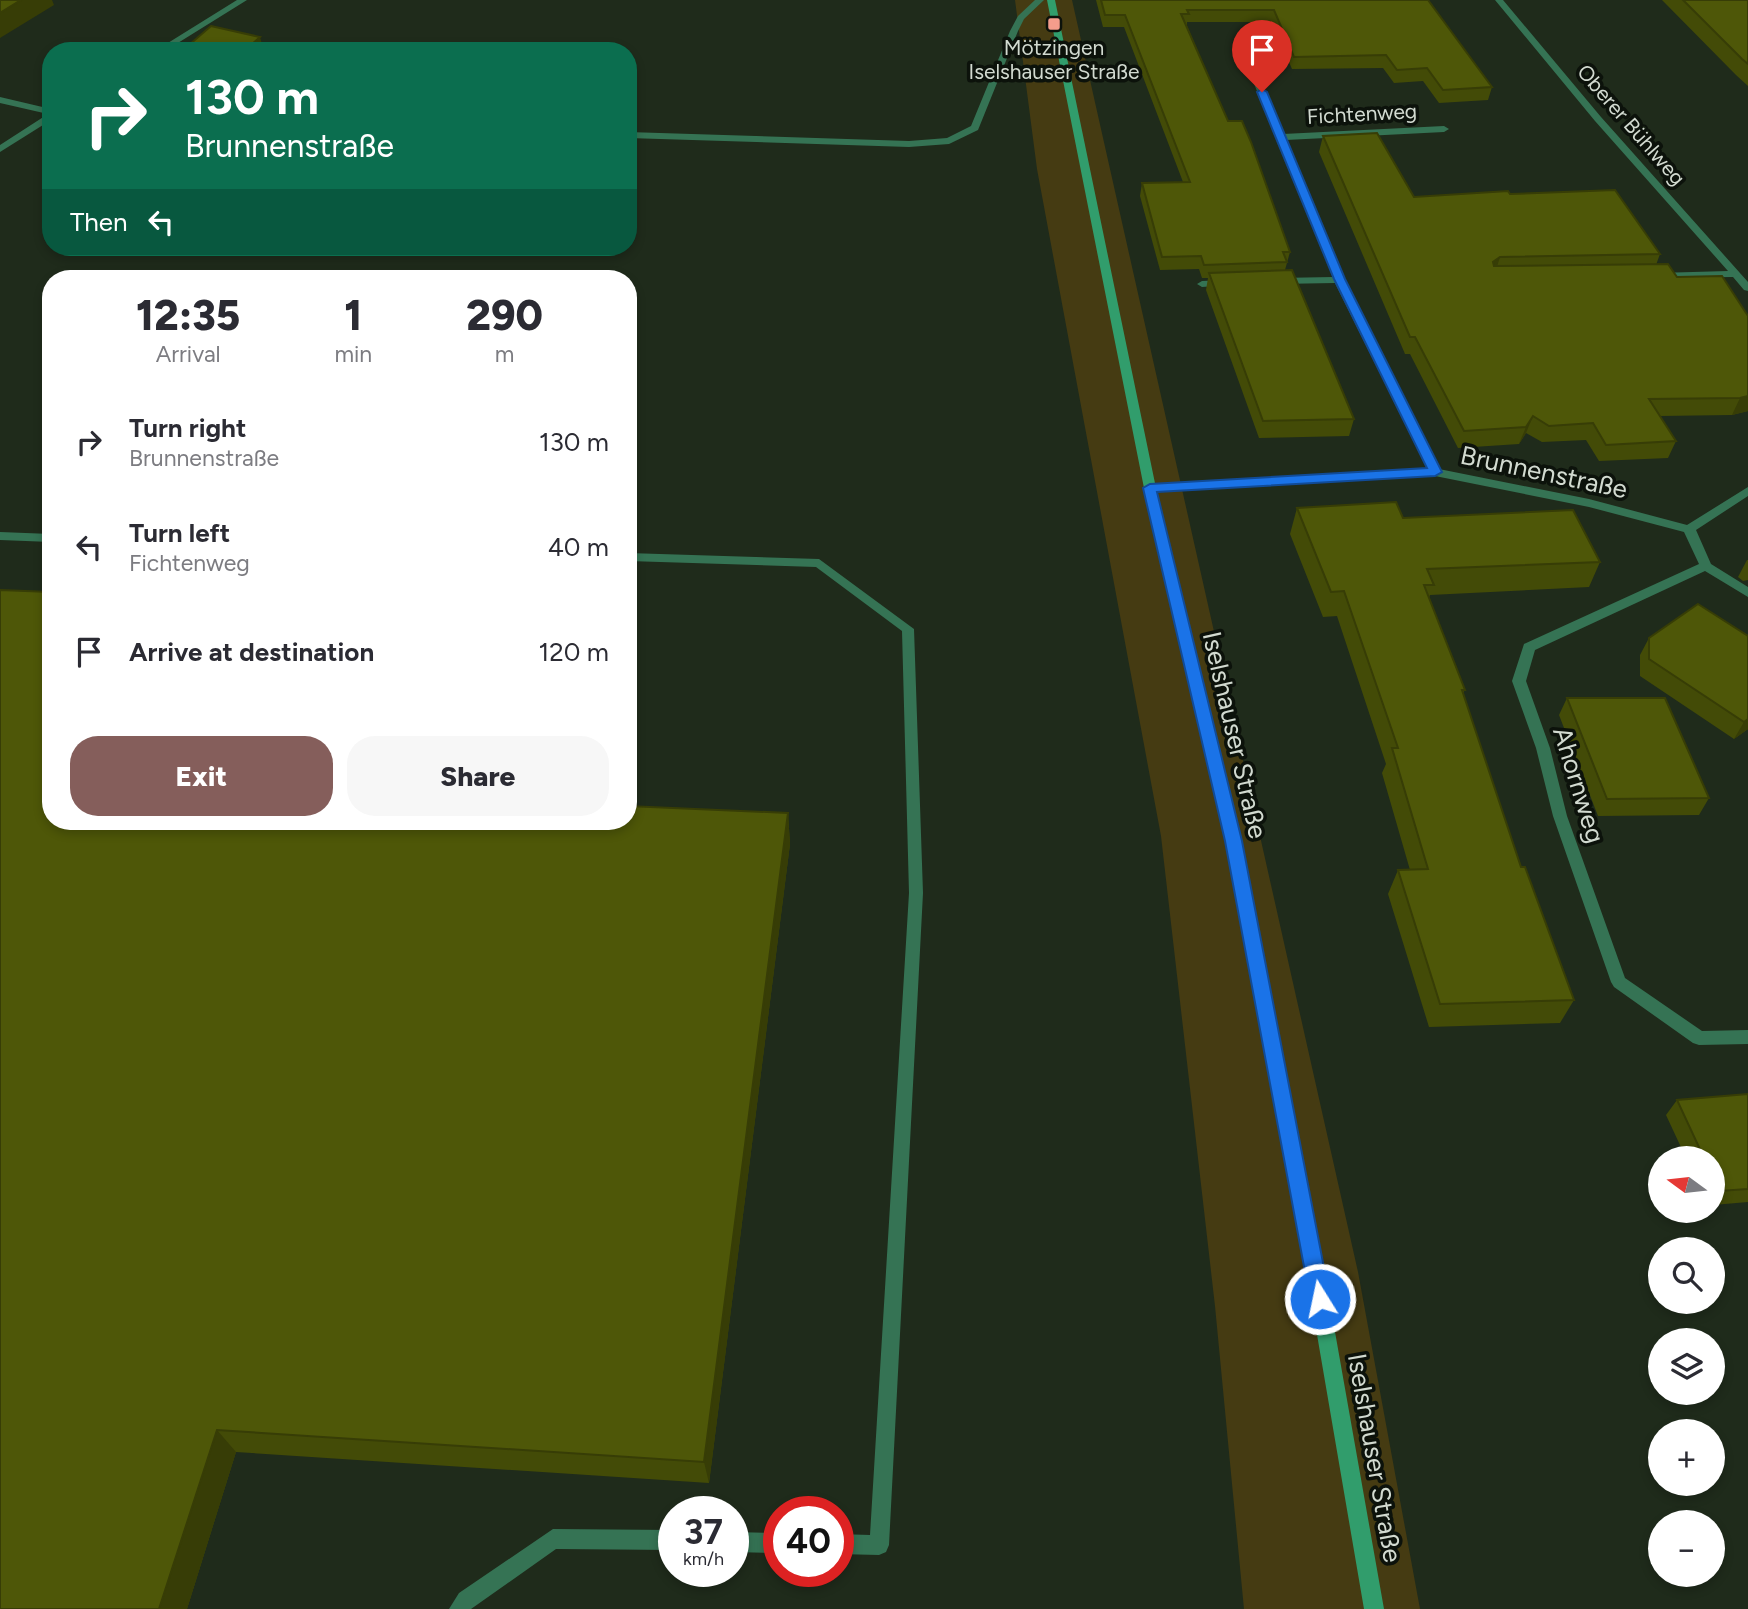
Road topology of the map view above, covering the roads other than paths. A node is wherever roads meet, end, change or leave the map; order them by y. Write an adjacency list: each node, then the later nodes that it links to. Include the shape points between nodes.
1 (243, 0): 5 (street)
2 (1040, 0): 11 (street, via 1020,18 975,128 949,141 909,144)
3 (1051, 0): 22 (street, Iselshauser Straße)
4 (1499, 0): 14 (street, Oberer Bühlweg)
5 (174, 42)
6 (1243, 47): 12 (street, Fichtenweg)
7 (0, 100): 8 (street)
8 (42, 112)
9 (42, 120): 13 (street)
10 (1444, 129): 12 (street, Fichtenweg)
11 (637, 135)
12 (1281, 137): 16 (street, Fichtenweg)
13 (0, 149)
14 (1735, 274): 15 (street); 20 (street, Oberer Bühlweg)
15 (1642, 276)
16 (1339, 279): 17 (street); 21 (street, Fichtenweg)
17 (1272, 281)
18 (1244, 282): 19 (street)
19 (1202, 284)
20 (1748, 288)
21 (1435, 472): 22 (street, Brunnenstraße); 24 (street, Brunnenstraße)
22 (1150, 488): 34 (street, Iselshauser Straße, via 1233,841)
23 (1748, 491): 24 (street)
24 (1689, 528): 28 (street)
25 (0, 536): 26 (street)
26 (42, 538)
27 (637, 557): 32 (street, via 819,563 908,629 916,893 879,1545)
28 (1706, 566): 29 (street); 30 (street, Ahornweg, via 1529,648 1519,681 1560,816 1619,982 1699,1038)
29 (1748, 593)
30 (1748, 1037)
31 (658, 1541): 33 (street, via 553,1539)
32 (854, 1544)
33 (459, 1609)
34 (1374, 1609)

